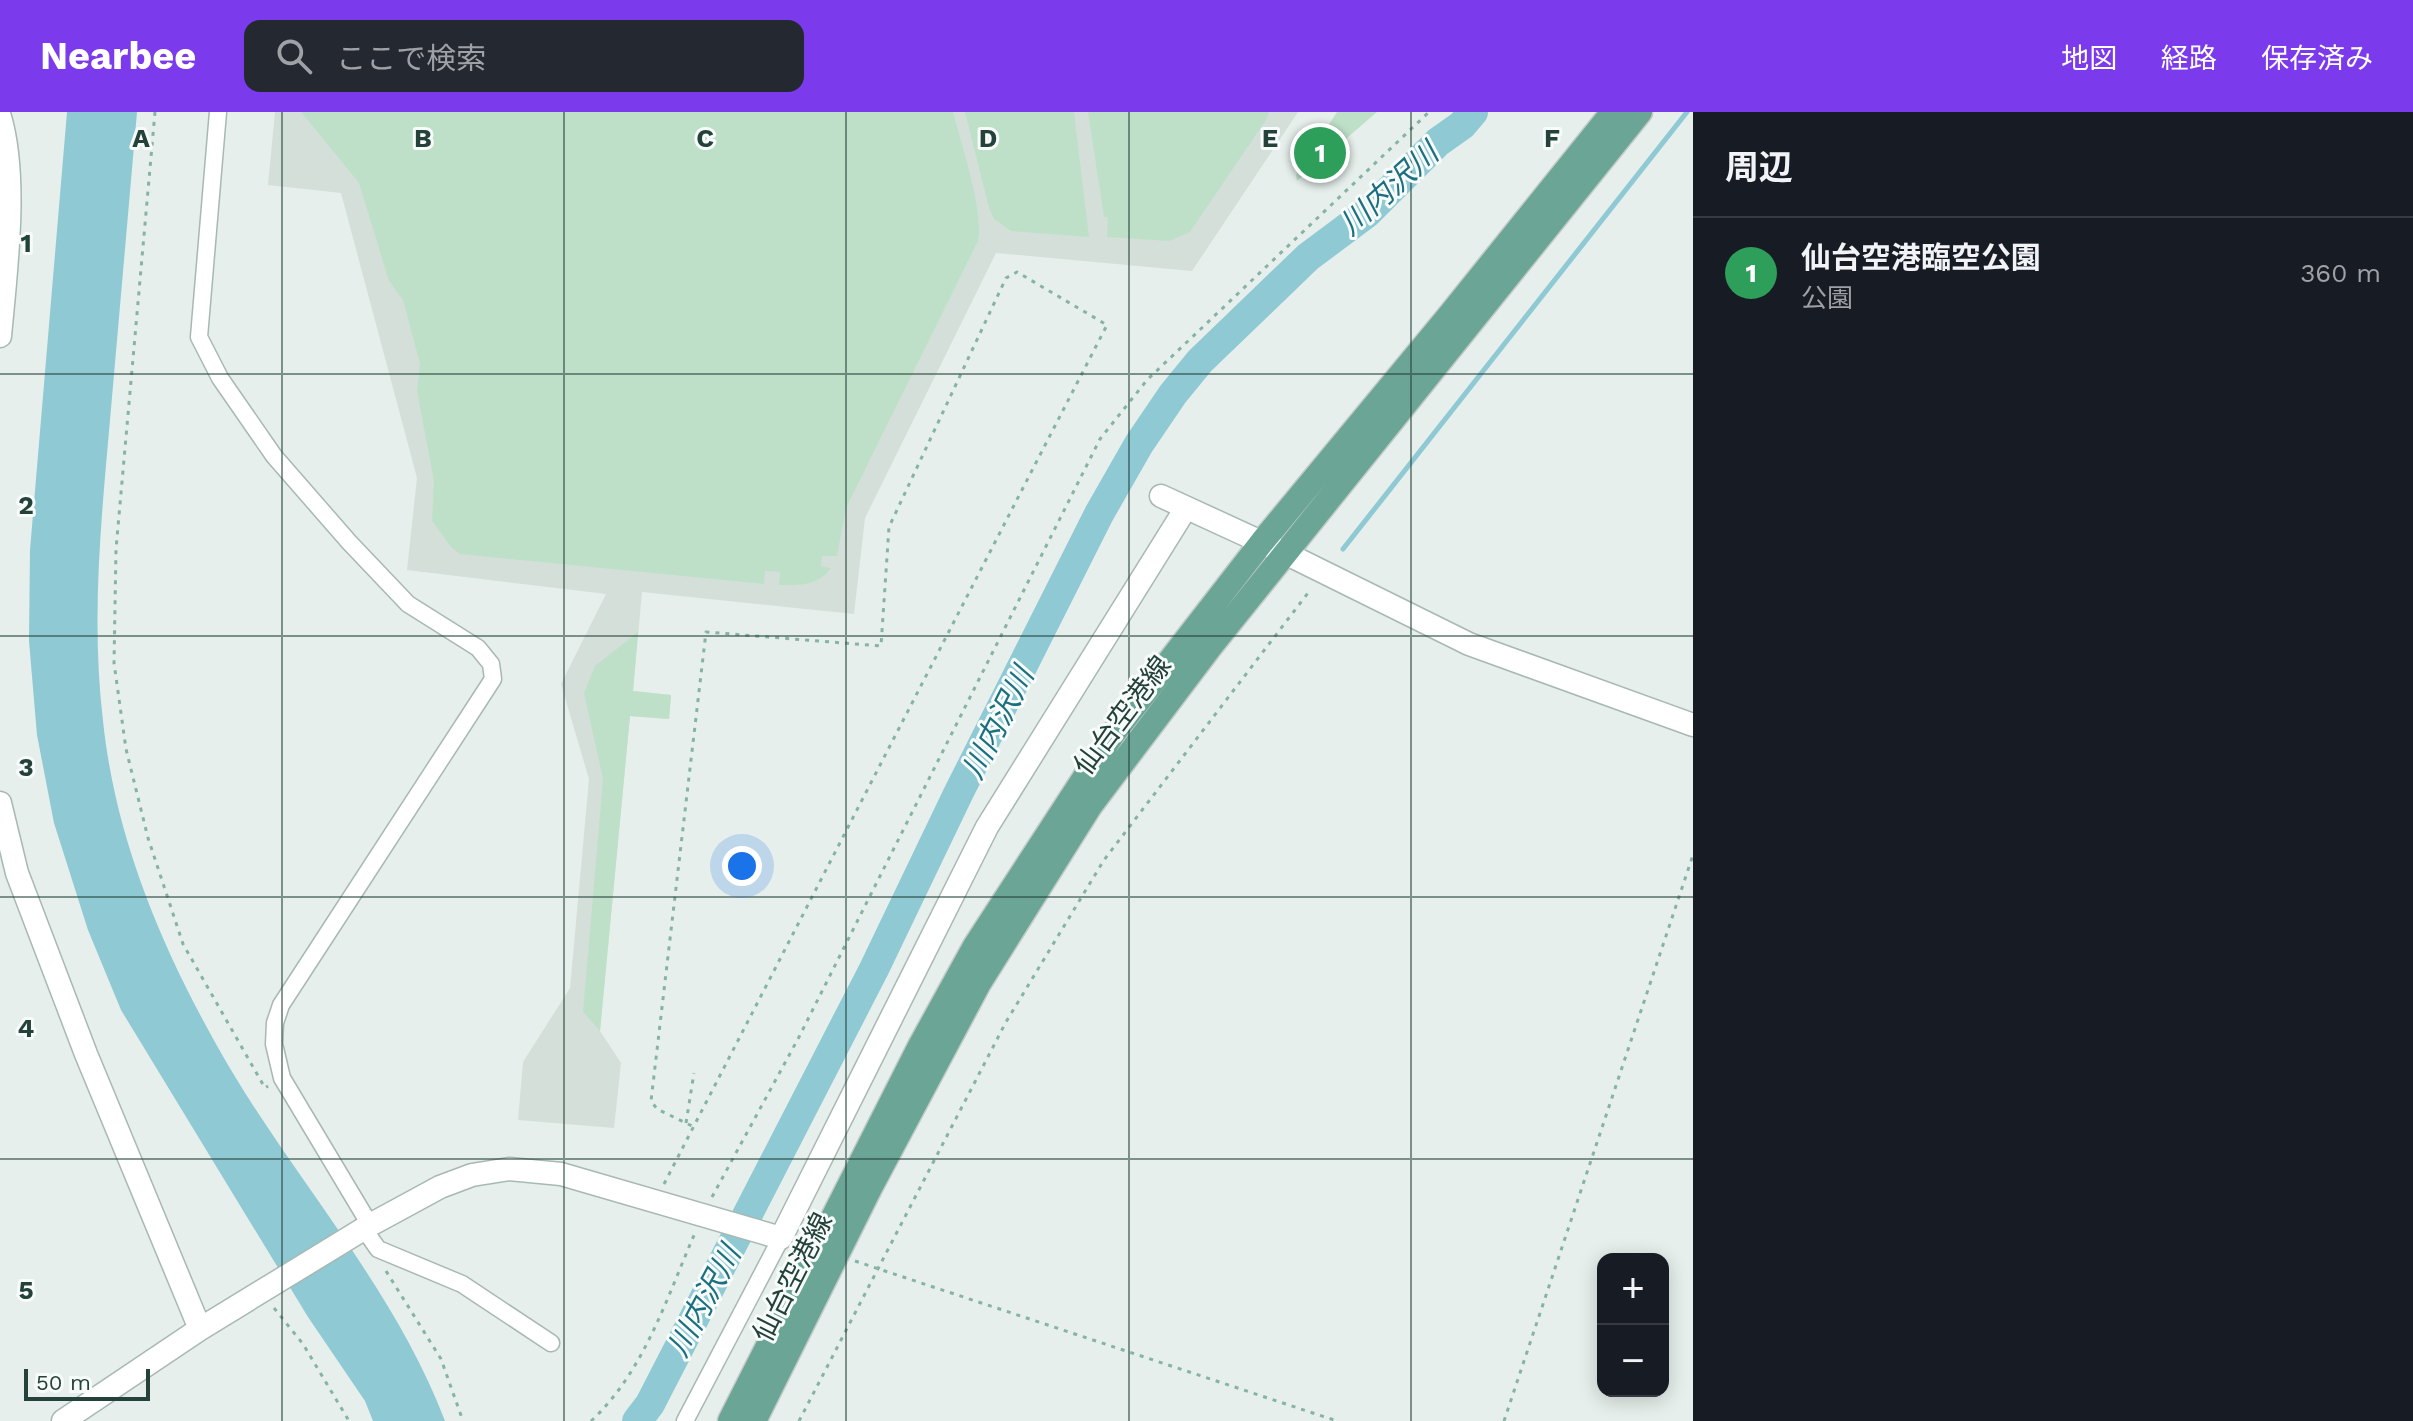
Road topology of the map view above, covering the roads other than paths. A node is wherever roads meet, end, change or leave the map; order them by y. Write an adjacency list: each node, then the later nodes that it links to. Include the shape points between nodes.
1 (218, 112): 12 (street, via 199,337 220,378 274,456 408,604 478,648 491,664 493,679 281,1005 275,1023 282,1078)
2 (1613, 112): 8 (main road, 仙台空港線)
3 (1640, 112): 9 (main road, 仙台空港線)
4 (0, 117): 5 (street, via 7,140 9,191)
5 (0, 336)
6 (1161, 496): 7 (street)
7 (1186, 508): 8 (street); 13 (street, via 987,827)
8 (1262, 542): 9 (street); 18 (main road, 仙台空港線, via 1113,734 975,946)
9 (1285, 553): 10 (street, via 1469,644); 19 (main road, 仙台空港線, via 1090,806 979,983)
10 (1693, 725)
11 (0, 803): 14 (street, via 22,887)
12 (364, 1229): 13 (street, via 440,1187 509,1169 561,1174); 14 (street); 15 (street, via 378,1249 462,1284)
13 (775, 1236): 17 (street)
14 (200, 1329): 16 (street)
15 (551, 1343)
16 (63, 1421)
17 (685, 1421)
18 (730, 1421)
19 (754, 1421)

